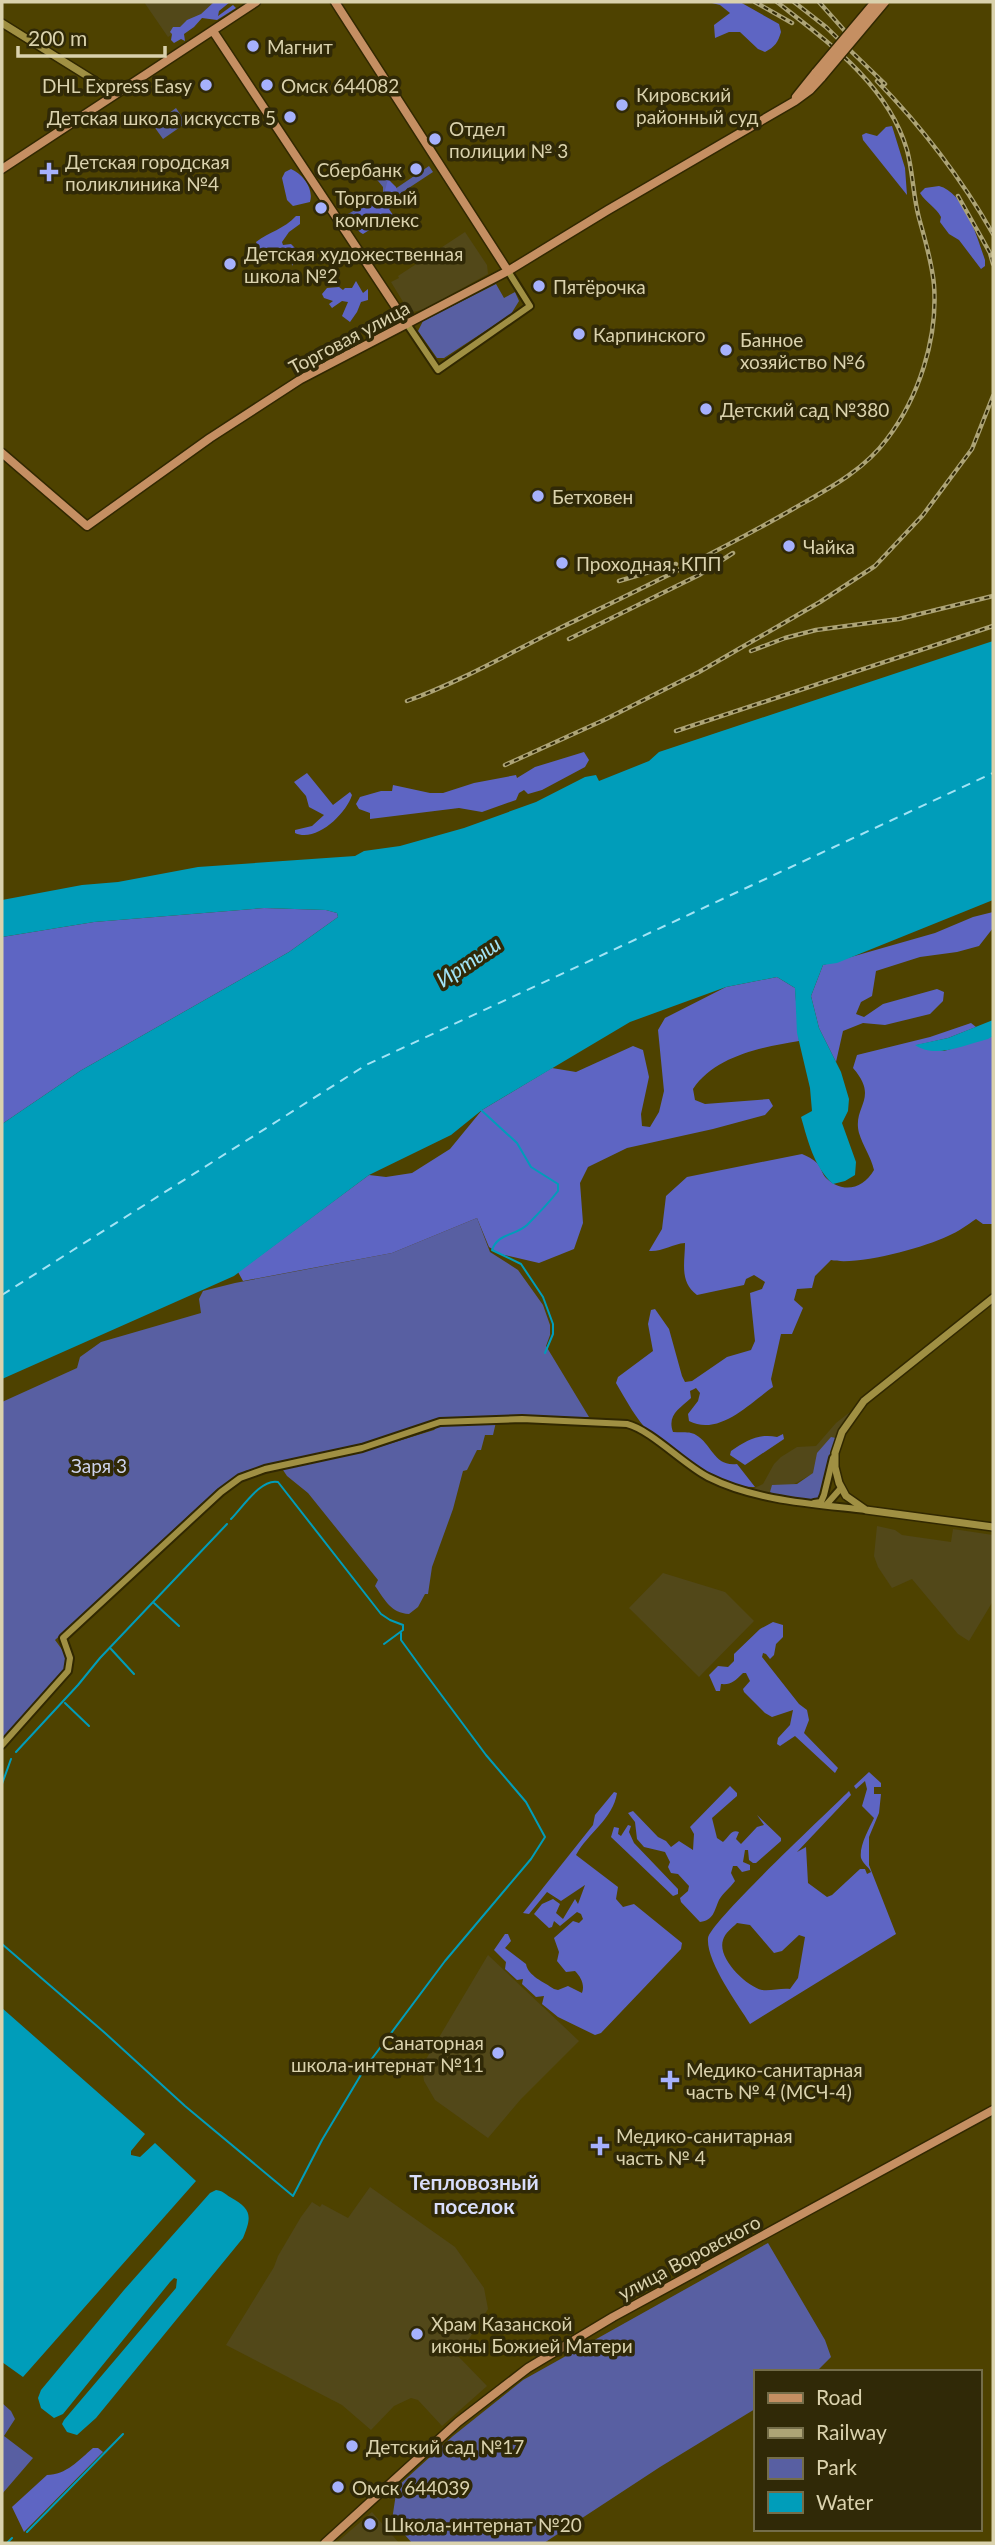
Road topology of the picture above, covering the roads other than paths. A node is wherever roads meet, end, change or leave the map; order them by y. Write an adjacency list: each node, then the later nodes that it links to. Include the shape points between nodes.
1 (256, 2): 6 (main road)
2 (335, 2): 10 (main road)
3 (875, 2): 7 (main road, bridge)
4 (884, 2): 7 (main road, bridge)
5 (2, 23): 8 (main road)
6 (213, 31): 8 (main road); 11 (main road)
7 (819, 74): 10 (main road, Торговая улица, via 803,96)
8 (116, 94): 9 (main road)
9 (2, 169)
10 (508, 271): 11 (main road, Торговая улица); 11 (street, via 530,306 438,370)
11 (407, 324): 12 (main road, Торговая улица, via 301,379 88,526)
12 (2, 453)
13 (993, 1298): 14 (main road, via 864,1401 846,1422)
14 (835, 1453): 15 (main road); 16 (street, via 823,1499)
15 (841, 1488): 17 (street); 18 (main road)
16 (812, 1504): 17 (street); 20 (street, via 762,1495 710,1478 633,1426 578,1421 440,1422 362,1448 265,1469 240,1478 211,1499 63,1639 70,1658 68,1671)
17 (826, 1505): 18 (street)
18 (866, 1510): 19 (main road)
19 (993, 1527)
20 (2, 1745)
21 (993, 2110): 22 (main road, улица Воровского, via 527,2368 464,2416)
22 (325, 2543)

